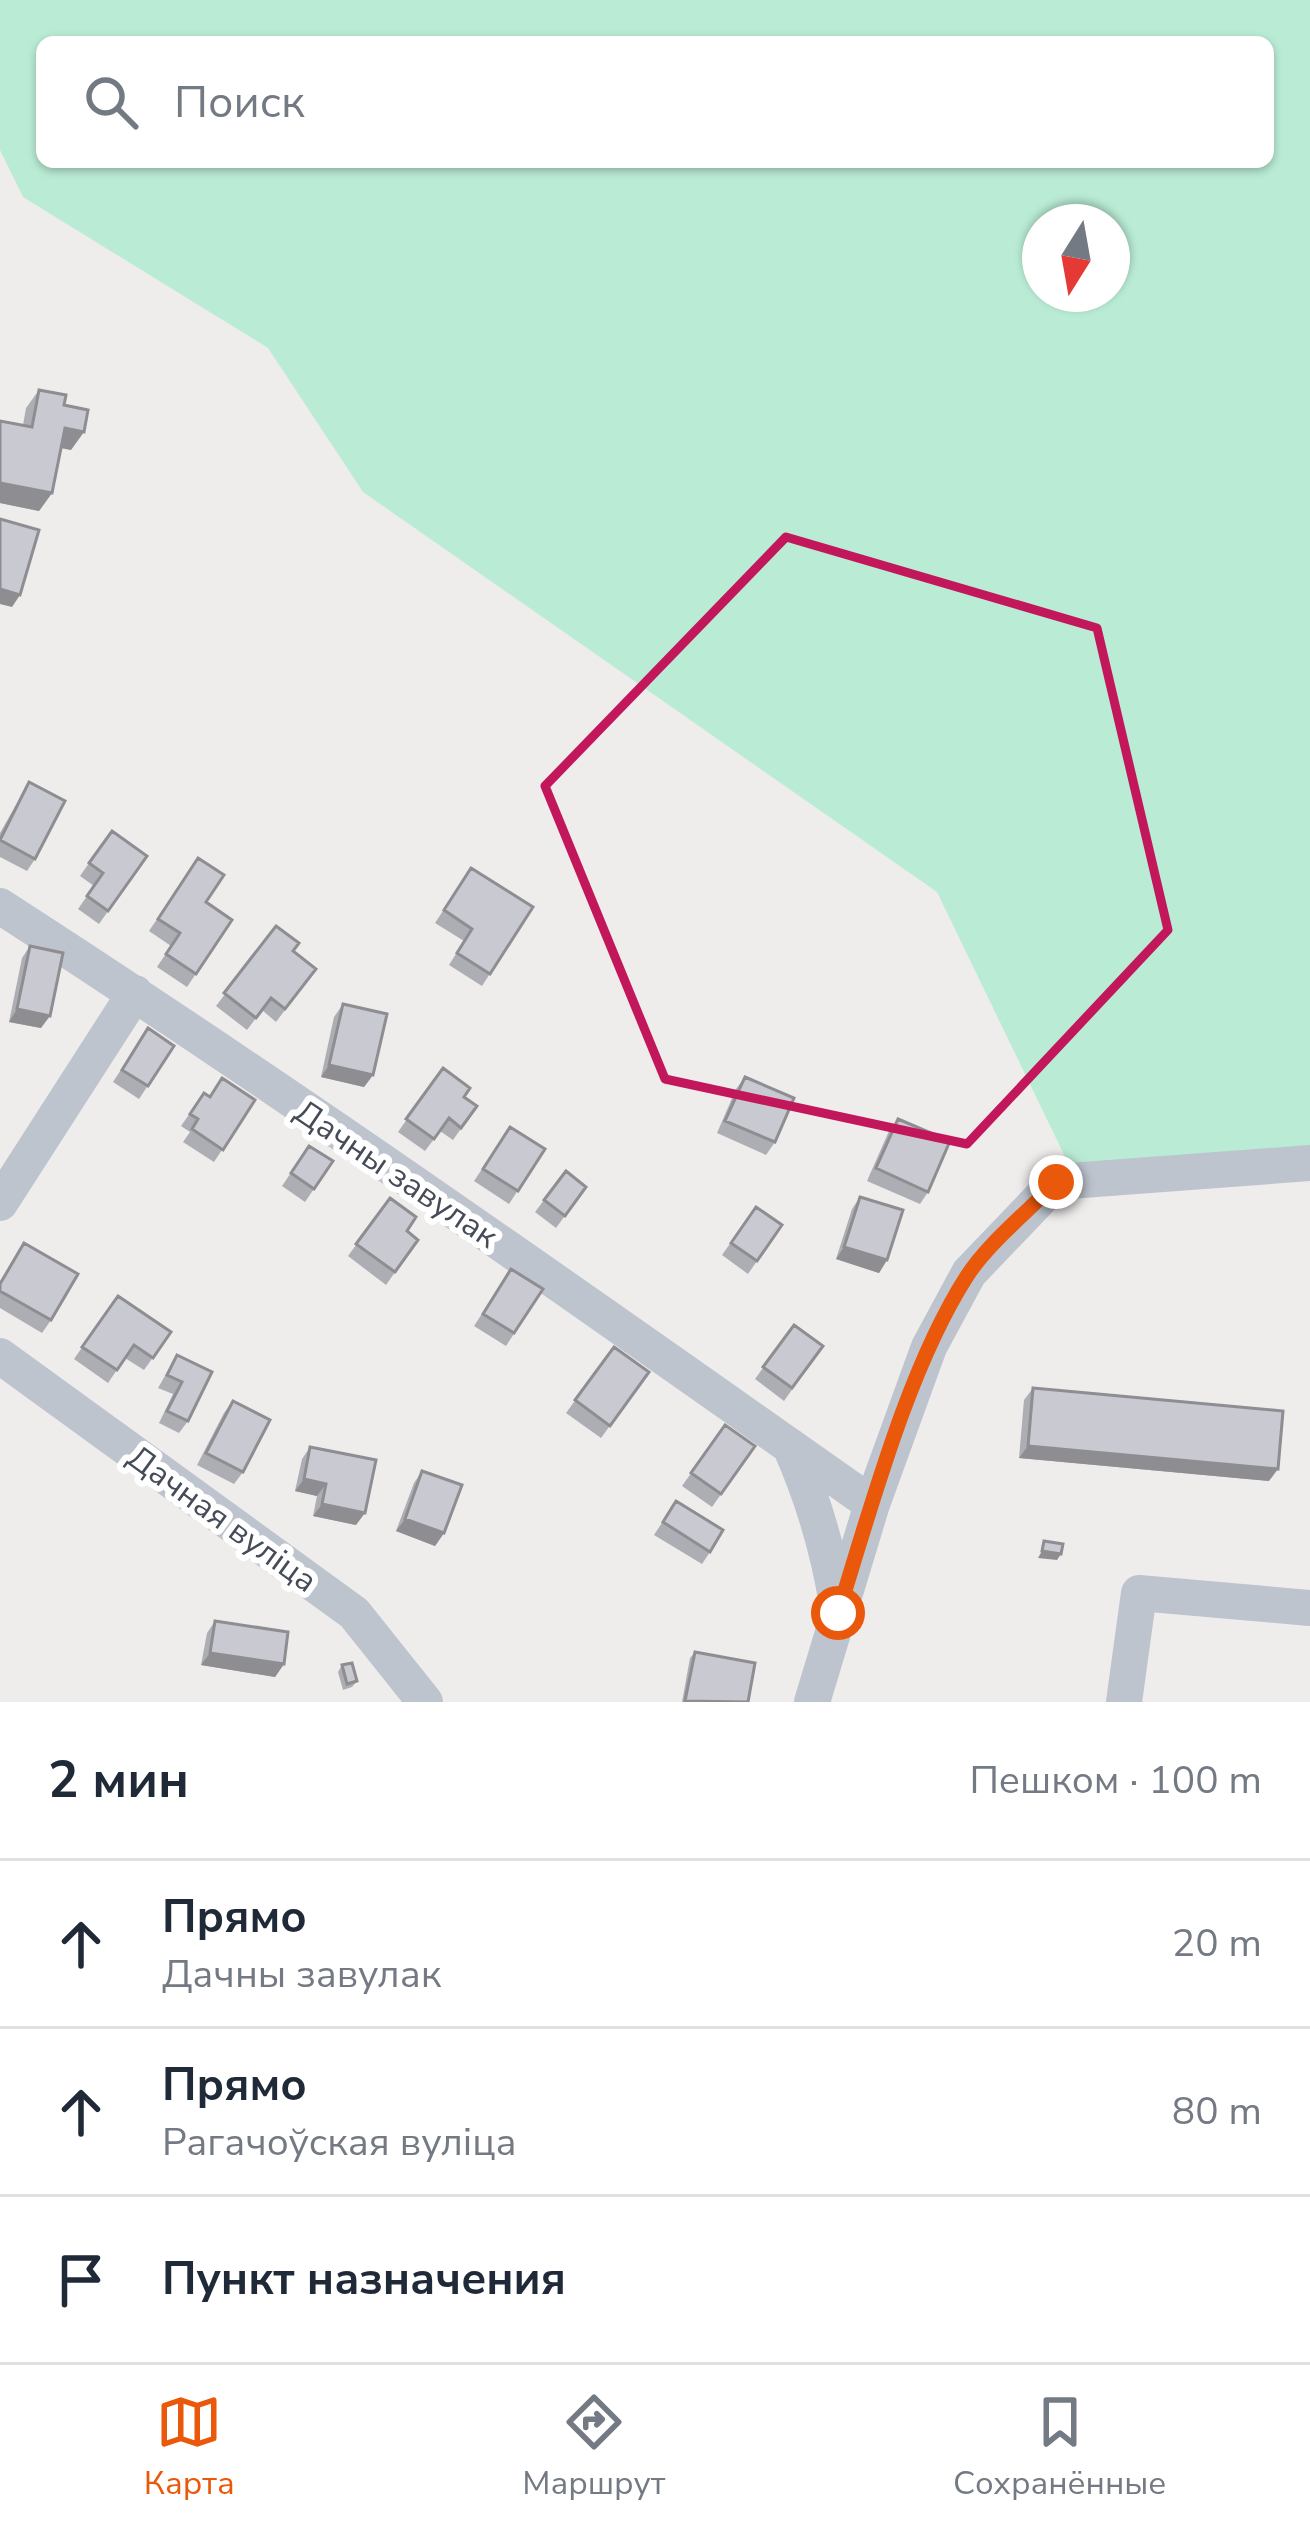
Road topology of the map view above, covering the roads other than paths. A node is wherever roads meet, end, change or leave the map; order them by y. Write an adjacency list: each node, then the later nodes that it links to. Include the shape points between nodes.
1 (0, 906): 2 (street, Дачны завулак)
2 (135, 993): 4 (street); 6 (street, Дачны завулак)
3 (1310, 1162): 7 (street, via 1056,1182 969,1273 929,1347)
4 (0, 1203)
5 (0, 1356): 10 (street, Дачная вуліца, via 354,1613)
6 (790, 1446): 7 (street, Дачны завулак); 9 (street, via 829,1550)
7 (872, 1504): 9 (street)
8 (1310, 1608): 12 (street, via 1139,1593)
9 (838, 1613): 11 (street)
10 (425, 1702)
11 (812, 1702)
12 (1124, 1702)

